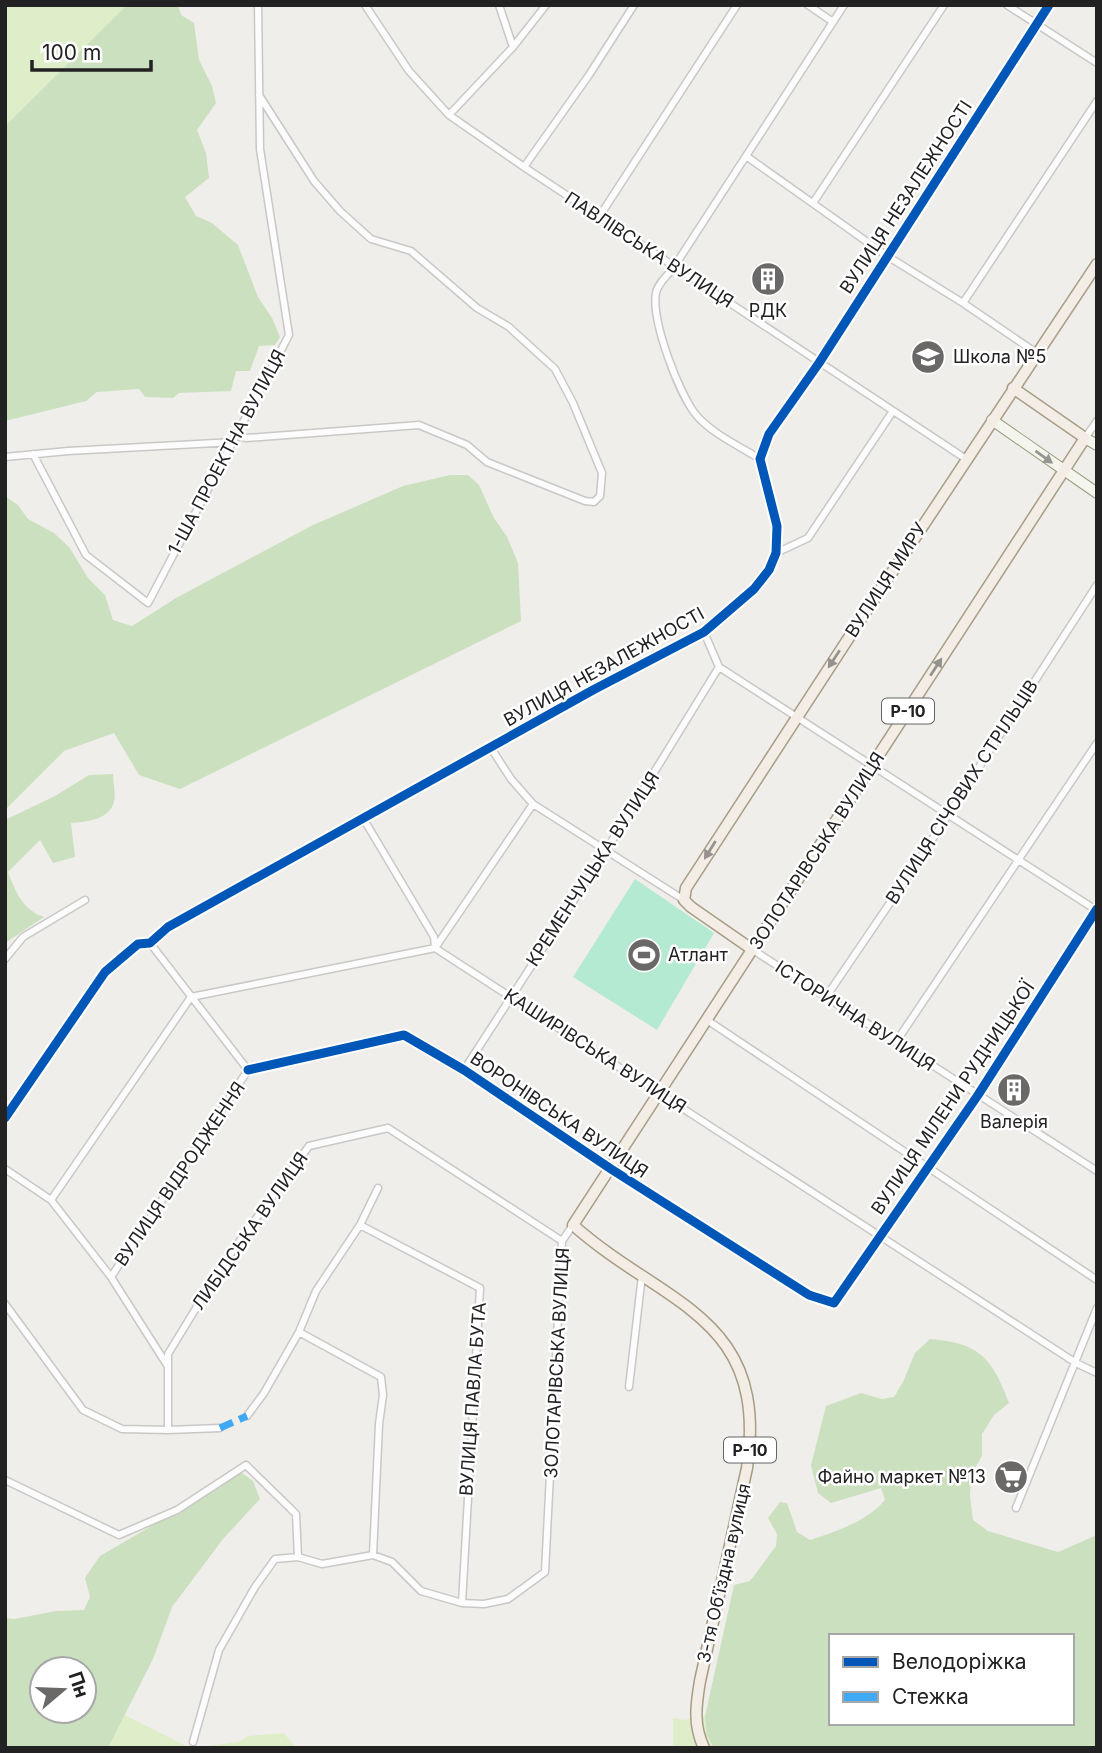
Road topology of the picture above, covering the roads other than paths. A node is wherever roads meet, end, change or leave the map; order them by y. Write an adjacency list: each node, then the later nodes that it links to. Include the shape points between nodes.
1 (258, 5): 16 (street, 1-ША ПРОЕКТНА ВУЛИЦЯ)
2 (499, 5): 14 (street)
3 (546, 5): 14 (street)
4 (634, 5): 20 (street)
5 (737, 5): 22 (street)
6 (808, 5): 12 (street)
7 (844, 5): 12 (street)
8 (944, 5): 21 (street)
9 (1007, 5): 13 (street)
10 (1049, 5): 13 (street, ВУЛИЦЯ НЕЗАЛЕЖНОСТІ)
11 (368, 7): 18 (street, ПАВЛІВСЬКА ВУЛИЦЯ, via 409,71)
12 (833, 22): 19 (street)
13 (1036, 25): 15 (street); 23 (street, ВУЛИЦЯ НЕЗАЛЕЖНОСТІ)
14 (513, 47): 18 (street)
15 (1097, 63)
16 (260, 95): 34 (street, 1-ША ПРОЕКТНА ВУЛИЦЯ, via 260,149 289,335); 34 (street, via 314,181 340,211 371,239 411,250 555,369 602,473 600,496 594,502 585,501 487,462 467,445 419,425)
17 (1097, 101): 26 (street)
18 (449, 115): 20 (street, ПАВЛІВСЬКА ВУЛИЦЯ)
19 (746, 156): 21 (street); 25 (street)
20 (524, 167): 22 (street, ПАВЛІВСЬКА ВУЛИЦЯ)
21 (813, 203): 23 (street)
22 (599, 217): 25 (street, ПАВЛІВСЬКА ВУЛИЦЯ)
23 (887, 256): 26 (street); 28 (street, ВУЛИЦЯ НЕЗАЛЕЖНОСТІ)
24 (1097, 264): 27 (main road, ВУЛИЦЯ МИРУ)
25 (674, 267): 28 (street, ПАВЛІВСЬКА ВУЛИЦЯ); 38 (street, via 656,290 656,314 660,336 683,391 696,416)
26 (963, 303): 27 (street)
27 (1038, 354): 29 (main road, ВУЛИЦЯ МИРУ)
28 (819, 363): 30 (street, ПАВЛІВСЬКА ВУЛИЦЯ); 38 (street, ВУЛИЦЯ НЕЗАЛЕЖНОСТІ, via 769,434)
29 (1013, 388): 31 (main road, ВУЛИЦЯ МИРУ); 33 (main road)
30 (893, 411): 39 (street, ПАВЛІВСЬКА ВУЛИЦЯ); 42 (street, via 808,538)
31 (992, 420): 39 (main road, ВУЛИЦЯ МИРУ); 40 (main road, one-way to 40)
32 (1097, 421): 33 (street, ЗОЛОТАРІВСЬКА ВУЛИЦЯ)
33 (1086, 438): 35 (main road); 40 (main road, ЗОЛОТАРІВСЬКА ВУЛИЦЯ / Р-10)
34 (236, 439): 36 (street); 36 (street, 1-ША ПРОЕКТНА ВУЛИЦЯ, via 148,603 86,555)
35 (1097, 445)
36 (33, 454): 37 (street)
37 (5, 457)
38 (760, 459): 42 (street, via 777,526)
39 (966, 459): 46 (main road, ВУЛИЦЯ МИРУ, one-way to 46)
40 (1063, 471): 41 (main road); 49 (main road, ЗОЛОТАРІВСЬКА ВУЛИЦЯ / Р-10, one-way to 40)
41 (1097, 494)
42 (776, 553): 44 (street, ВУЛИЦЯ НЕЗАЛЕЖНОСТІ, via 754,589)
43 (1097, 585): 51 (street, ВУЛИЦЯ СІЧОВИХ СТРІЛЬЦІВ)
44 (704, 632): 45 (street); 48 (street, ВУЛИЦЯ НЕЗАЛЕЖНОСТІ)
45 (719, 667): 46 (street); 53 (street, КРЕМЕНЧУЦЬКА ВУЛИЦЯ)
46 (797, 716): 49 (street); 56 (main road, ВУЛИЦЯ МИРУ, one-way to 56, via 686,888)
47 (1097, 743): 54 (street)
48 (491, 748): 50 (street, ІСТОРИЧНА ВУЛИЦЯ); 52 (street, ВУЛИЦЯ НЕЗАЛЕЖНОСТІ)
49 (873, 765): 51 (street); 60 (main road, ЗОЛОТАРІВСЬКА ВУЛИЦЯ / Р-10)
50 (533, 804): 53 (street, ІСТОРИЧНА ВУЛИЦЯ); 59 (street)
51 (948, 815): 54 (street); 64 (street, ВУЛИЦЯ СІЧОВИХ СТРІЛЬЦІВ)
52 (363, 818): 58 (street, ВУЛИЦЯ НЕЗАЛЕЖНОСТІ, via 168,927); 59 (street, via 434,937)
53 (605, 852): 56 (street, ІСТОРИЧНА ВУЛИЦЯ); 62 (street, КРЕМЕНЧУЦЬКА ВУЛИЦЯ)
54 (1018, 860): 57 (street); 66 (street)
55 (85, 900): 61 (street, via 23,937)
56 (684, 900): 60 (main road, ІСТОРИЧНА ВУЛИЦЯ)
57 (1096, 910): 70 (street, ВУЛИЦЯ МІЛЕНИ РУДНИЦЬКОЇ)
58 (150, 943): 63 (street); 71 (street, ВУЛИЦЯ НЕЗАЛЕЖНОСТІ, via 138,944 105,972)
59 (435, 948): 62 (street, КАШИРІВСЬКА ВУЛИЦЯ); 63 (street)
60 (752, 950): 64 (street, ІСТОРИЧНА ВУЛИЦЯ); 65 (main road, ЗОЛОТАРІВСЬКА ВУЛИЦЯ / Р-10)
61 (5, 959)
62 (511, 996): 68 (street, КРЕМЕНЧУЦЬКА ВУЛИЦЯ); 69 (street, КАШИРІВСЬКА ВУЛИЦЯ)
63 (191, 997): 67 (street); 77 (street)
64 (826, 997): 66 (street, ІСТОРИЧНА ВУЛИЦЯ)
65 (707, 1020): 69 (main road, ЗОЛОТАРІВСЬКА ВУЛИЦЯ / Р-10); 72 (street)
66 (895, 1042): 70 (street, ІСТОРИЧНА ВУЛИЦЯ)
67 (248, 1070): 68 (street, ВОРОНІВСЬКА ВУЛИЦЯ, via 404,1035); 83 (street, ВУЛИЦЯ ВІДРОДЖЕННЯ)
68 (464, 1070): 73 (street, ВОРОНІВСЬКА ВУЛИЦЯ)
69 (659, 1093): 73 (main road, ЗОЛОТАРІВСЬКА ВУЛИЦЯ / Р-10); 80 (street, КАШИРІВСЬКА ВУЛИЦЯ)
70 (978, 1095): 72 (street, ВУЛИЦЯ МІЛЕНИ РУДНИЦЬКОЇ); 75 (street, ІСТОРИЧНА ВУЛИЦЯ)
71 (5, 1118)
72 (927, 1166): 80 (street, ВУЛИЦЯ МІЛЕНИ РУДНИЦЬКОЇ); 84 (street)
73 (611, 1168): 79 (main road, ЗОЛОТАРІВСЬКА ВУЛИЦЯ / Р-10); 85 (street, ВОРОНІВСЬКА ВУЛИЦЯ, via 809,1295)
74 (5, 1169): 77 (street)
75 (1097, 1171)
76 (378, 1188): 78 (street)
77 (51, 1200): 83 (street)
78 (360, 1225): 88 (street, via 316,1291); 100 (street, ВУЛИЦЯ ПАВЛА БУТА, via 480,1288)
79 (573, 1225): 81 (street, ЗОЛОТАРІВСЬКА ВУЛИЦЯ); 82 (main road, 3-тя Обʼїздна вулиця / Р-10)
80 (879, 1236): 85 (street, ВУЛИЦЯ МІЛЕНИ РУДНИЦЬКОЇ); 89 (street, КАШИРІВСЬКА ВУЛИЦЯ)
81 (562, 1241): 90 (street, ЛИБІДСЬКА ВУЛИЦЯ, via 388,1128 309,1146 223,1264 168,1354); 100 (street, ЗОЛОТАРІВСЬКА ВУЛИЦЯ, via 545,1572 508,1599)
82 (642, 1275): 92 (street); 102 (main road, 3-тя Обʼїздна вулиця / Р-10, via 682,1301 719,1337 739,1369 751,1411 747,1468 696,1709)
83 (111, 1277): 90 (street)
84 (1097, 1280)
85 (834, 1303)
86 (5, 1304): 95 (street, via 83,1410 122,1429)
87 (1097, 1308): 89 (street)
88 (299, 1332): 93 (street); 98 (street, via 381,1377)
89 (1076, 1363): 91 (street, КАШИРІВСЬКА ВУЛИЦЯ); 97 (street)
90 (167, 1365): 95 (street, ЛИБІДСЬКА ВУЛИЦЯ)
91 (1097, 1373)
92 (629, 1387)
93 (247, 1416)
94 (220, 1427): 95 (street)
95 (168, 1430)
96 (5, 1480): 99 (street, via 120,1535 177,1510 246,1465 296,1514)
97 (1016, 1508)
98 (373, 1555): 99 (street, via 322,1564); 100 (street, via 392,1562 421,1591)
99 (298, 1557): 101 (street, via 275,1559 219,1650)
100 (462, 1603)
101 (193, 1742)
102 (705, 1748)

